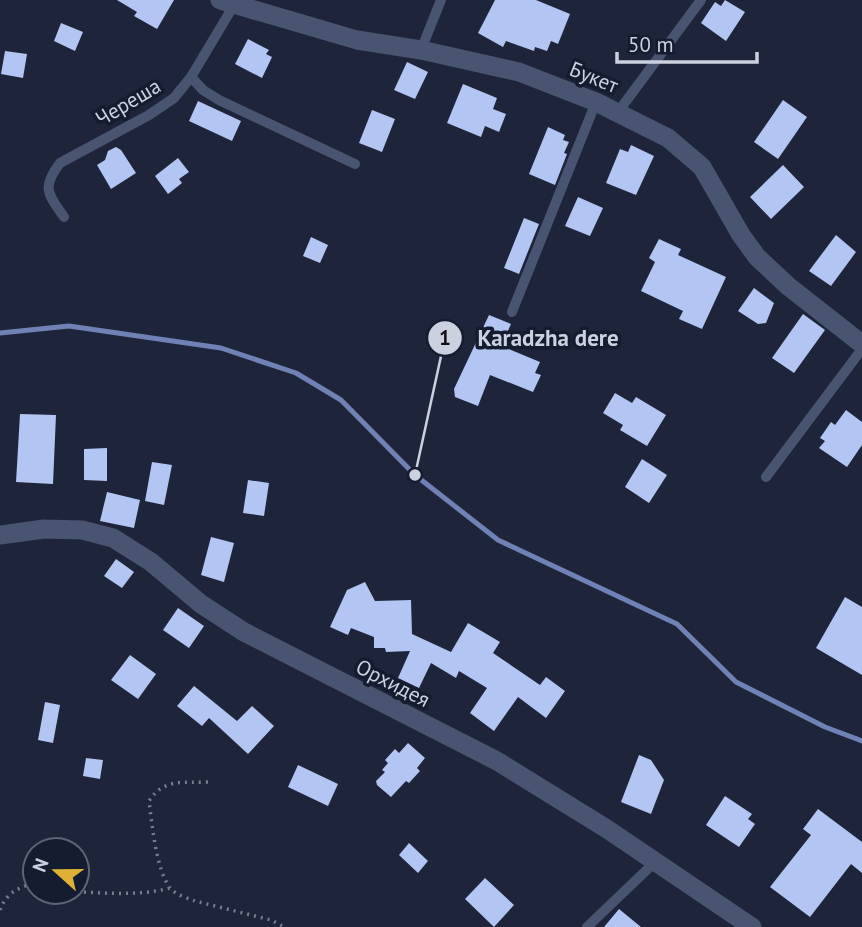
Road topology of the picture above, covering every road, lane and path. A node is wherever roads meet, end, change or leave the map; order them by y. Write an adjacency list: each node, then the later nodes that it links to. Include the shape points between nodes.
1 (441, 0): 5 (lane)
2 (701, 0): 8 (lane)
3 (227, 2): 4 (street, Букет); 6 (lane, Череша)
4 (259, 5): 5 (street, Букет, via 357,40)
5 (421, 50): 7 (street, Букет, via 519,72)
6 (191, 77): 9 (lane, via 219,100); 10 (lane, Череша, via 174,98 149,115 60,163 47,185)
7 (596, 102): 8 (street, Букет); 11 (lane)
8 (618, 112): 12 (street, Букет, via 668,138 702,167 757,257)
9 (355, 164)
10 (64, 217)
11 (512, 312)
12 (862, 346): 13 (lane)
13 (766, 477)
14 (0, 534): 16 (street, Орхидея, via 82,530 113,538 244,632 497,761)
15 (208, 782): 18 (path, via 170,783 156,790 149,801)
16 (654, 863): 22 (lane); 23 (street, Орхидея)
17 (21, 887): 20 (path, via 13,890)
18 (170, 888): 19 (path); 21 (path, via 182,897)
19 (91, 893)
20 (0, 910)
21 (284, 927)
22 (587, 927)
23 (752, 927)

